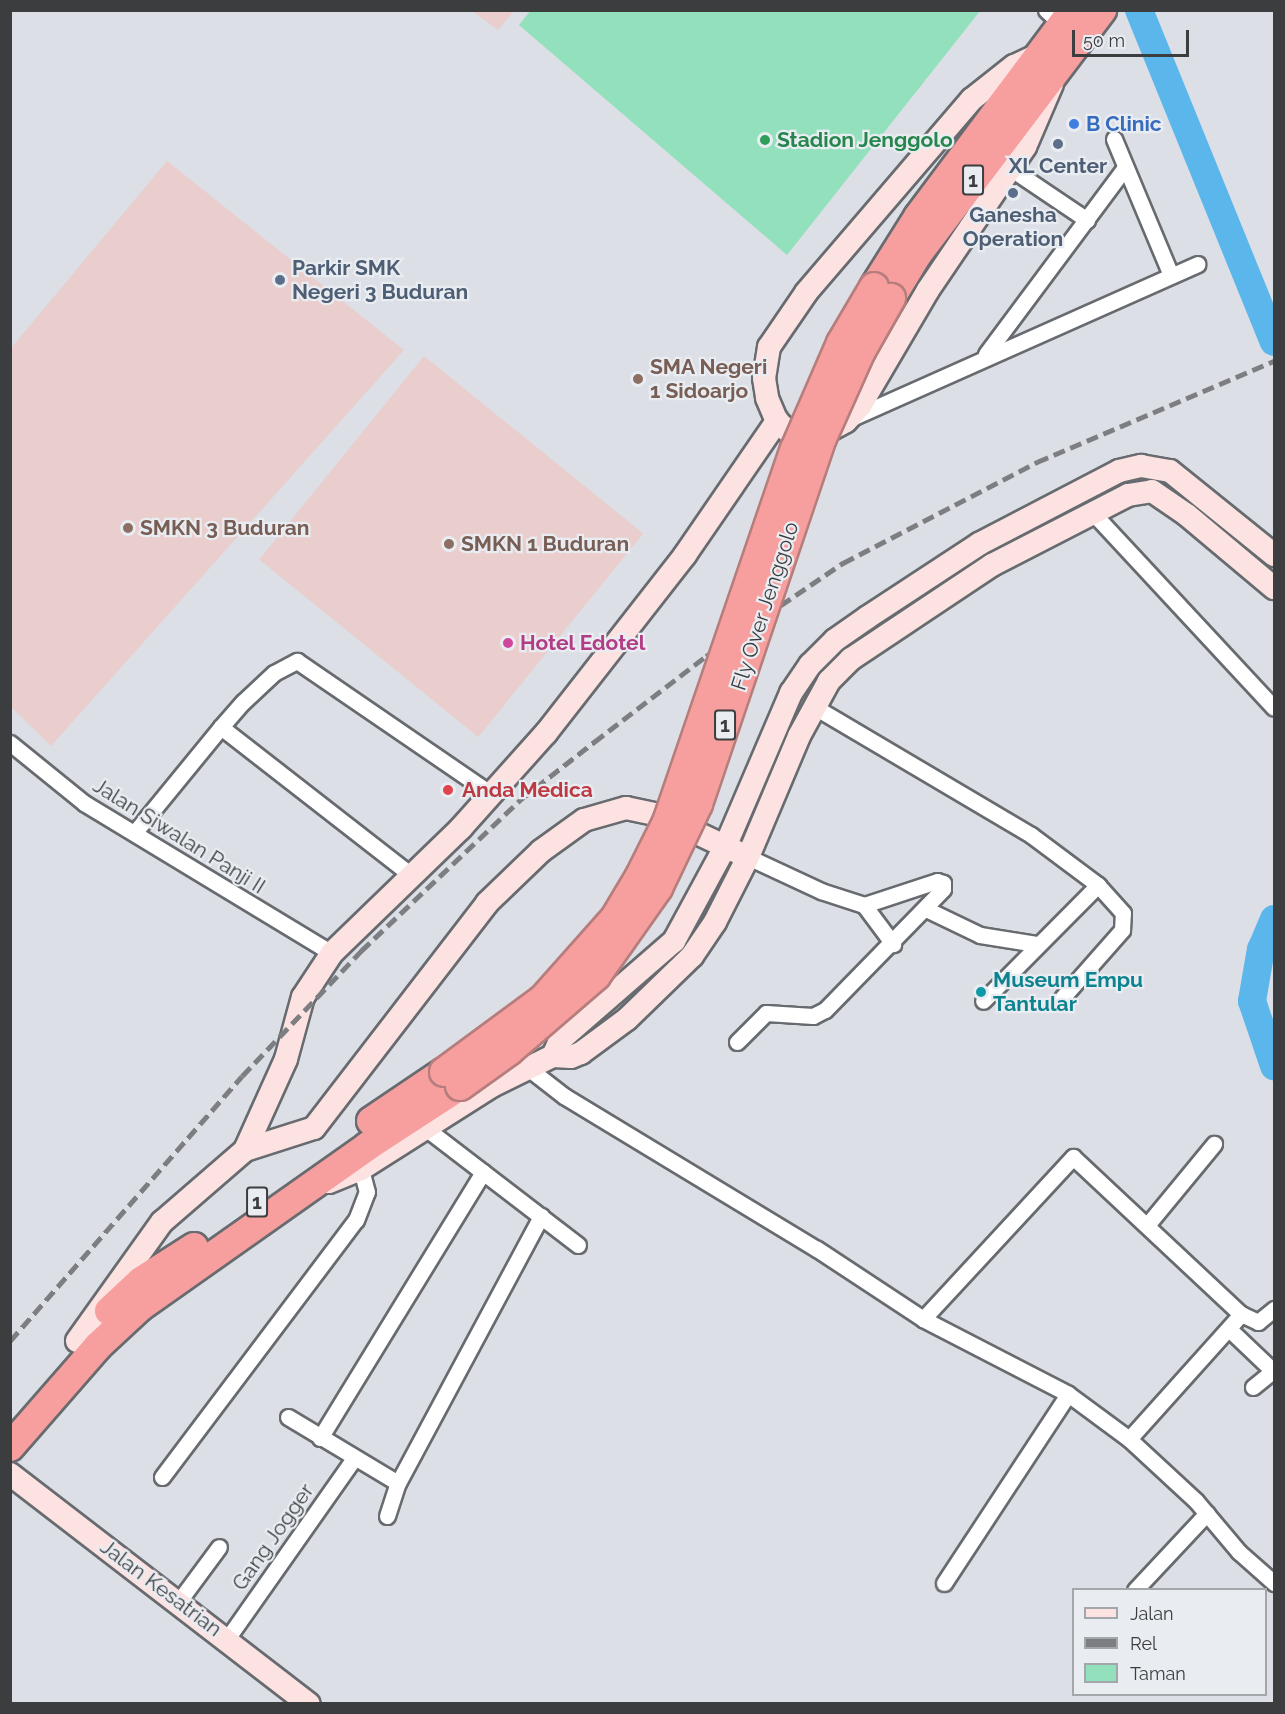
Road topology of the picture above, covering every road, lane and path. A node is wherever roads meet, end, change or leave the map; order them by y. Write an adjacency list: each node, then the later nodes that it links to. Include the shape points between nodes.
1 (1102, 10): 3 (highway, 1)
2 (1060, 15): 3 (highway, 1)
3 (1050, 60): 5 (street, via 1045,107); 11 (street, via 1014,66 972,99 806,293 769,348 764,378 766,398); 36 (highway, Fly Over Jenggolo / 1, bridge, via 917,255 883,292 822,438 698,804 658,888 596,976 509,1051)
4 (1114, 139): 6 (street)
5 (1010, 168): 7 (street); 12 (street)
6 (1125, 169): 7 (street); 9 (street)
7 (1087, 220): 10 (street)
8 (1197, 264): 9 (street)
9 (1171, 275): 10 (street)
10 (985, 356): 12 (street)
11 (777, 421): 12 (street, via 802,439); 20 (street, via 685,555)
12 (846, 421)
13 (1092, 512): 15 (street, via 1128,495 1159,493); 16 (street, via 992,565 859,654 829,681); 17 (street)
14 (1275, 555): 22 (street, via 1170,471 1141,466 1119,471 979,543 835,640 818,657 790,693)
15 (1275, 588)
16 (813, 706): 23 (street); 25 (street, via 1031,836)
17 (1275, 708)
18 (221, 727): 20 (street, via 274,673 297,661); 21 (street); 24 (street)
19 (10, 743): 21 (street, Jalan Siwalan Panji II, via 84,803)
20 (493, 795): 24 (street)
21 (135, 832): 30 (street, Jalan Siwalan Panji II, via 283,926)
22 (725, 847): 23 (street); 34 (street, via 674,941 560,1040); 39 (street, via 682,824 640,810 626,808 584,820 541,851 488,903 314,1128)
23 (748, 857): 26 (street, via 821,891); 34 (street, via 716,922 679,969 627,1020 581,1053 571,1058)
24 (411, 875): 30 (street)
25 (1098, 885): 29 (street, via 1072,915); 31 (street, via 1123,913 1122,930)
26 (864, 905): 27 (street, via 937,881 943,883 943,889); 28 (street)
27 (927, 909): 28 (street); 29 (street, via 980,935)
28 (893, 944): 33 (street, via 820,1014 766,1014)
29 (1036, 944): 32 (street)
30 (333, 953): 39 (street, via 303,997 282,1068)
31 (1062, 998)
32 (983, 1001)
33 (737, 1042)
34 (553, 1056): 35 (street)
35 (528, 1068): 37 (street, via 492,1086); 48 (street, via 564,1096 826,1255)
36 (452, 1079): 42 (highway, 1); 50 (highway, 1, via 141,1281)
37 (428, 1130): 40 (street); 41 (street)
38 (1214, 1144): 44 (street)
39 (245, 1150): 50 (street, via 162,1222)
40 (361, 1169): 42 (street); 61 (street, via 367,1192 356,1221)
41 (483, 1172): 43 (street); 56 (street)
42 (312, 1186): 58 (highway, 1, via 140,1307 98,1346)
43 (541, 1216): 45 (street); 62 (street)
44 (1148, 1224): 47 (street); 48 (street, via 1073,1156)
45 (578, 1245)
46 (1275, 1310): 47 (street, via 1258,1323)
47 (1241, 1314): 49 (street)
48 (923, 1319): 53 (street)
49 (1229, 1329): 51 (street); 57 (street)
50 (77, 1341): 54 (highway, 1)
51 (1273, 1370): 52 (street)
52 (1253, 1387)
53 (1068, 1394): 57 (street); 66 (street)
54 (10, 1417)
55 (288, 1417): 56 (street)
56 (320, 1438): 59 (street)
57 (1129, 1439): 63 (street)
58 (10, 1447)
59 (353, 1460): 62 (street); 70 (street, Gang Jogger)
60 (10, 1474): 69 (street, Jalan Kesatrian)
61 (162, 1477)
62 (398, 1483): 64 (street)
63 (1208, 1513): 67 (street, via 1239,1552); 68 (street)
64 (387, 1516)
65 (219, 1547): 69 (street)
66 (944, 1583)
67 (1275, 1583)
68 (1137, 1588)
69 (179, 1601): 70 (street, Jalan Kesatrian)
70 (227, 1639): 71 (street, Jalan Kesatrian)
71 (309, 1704)

